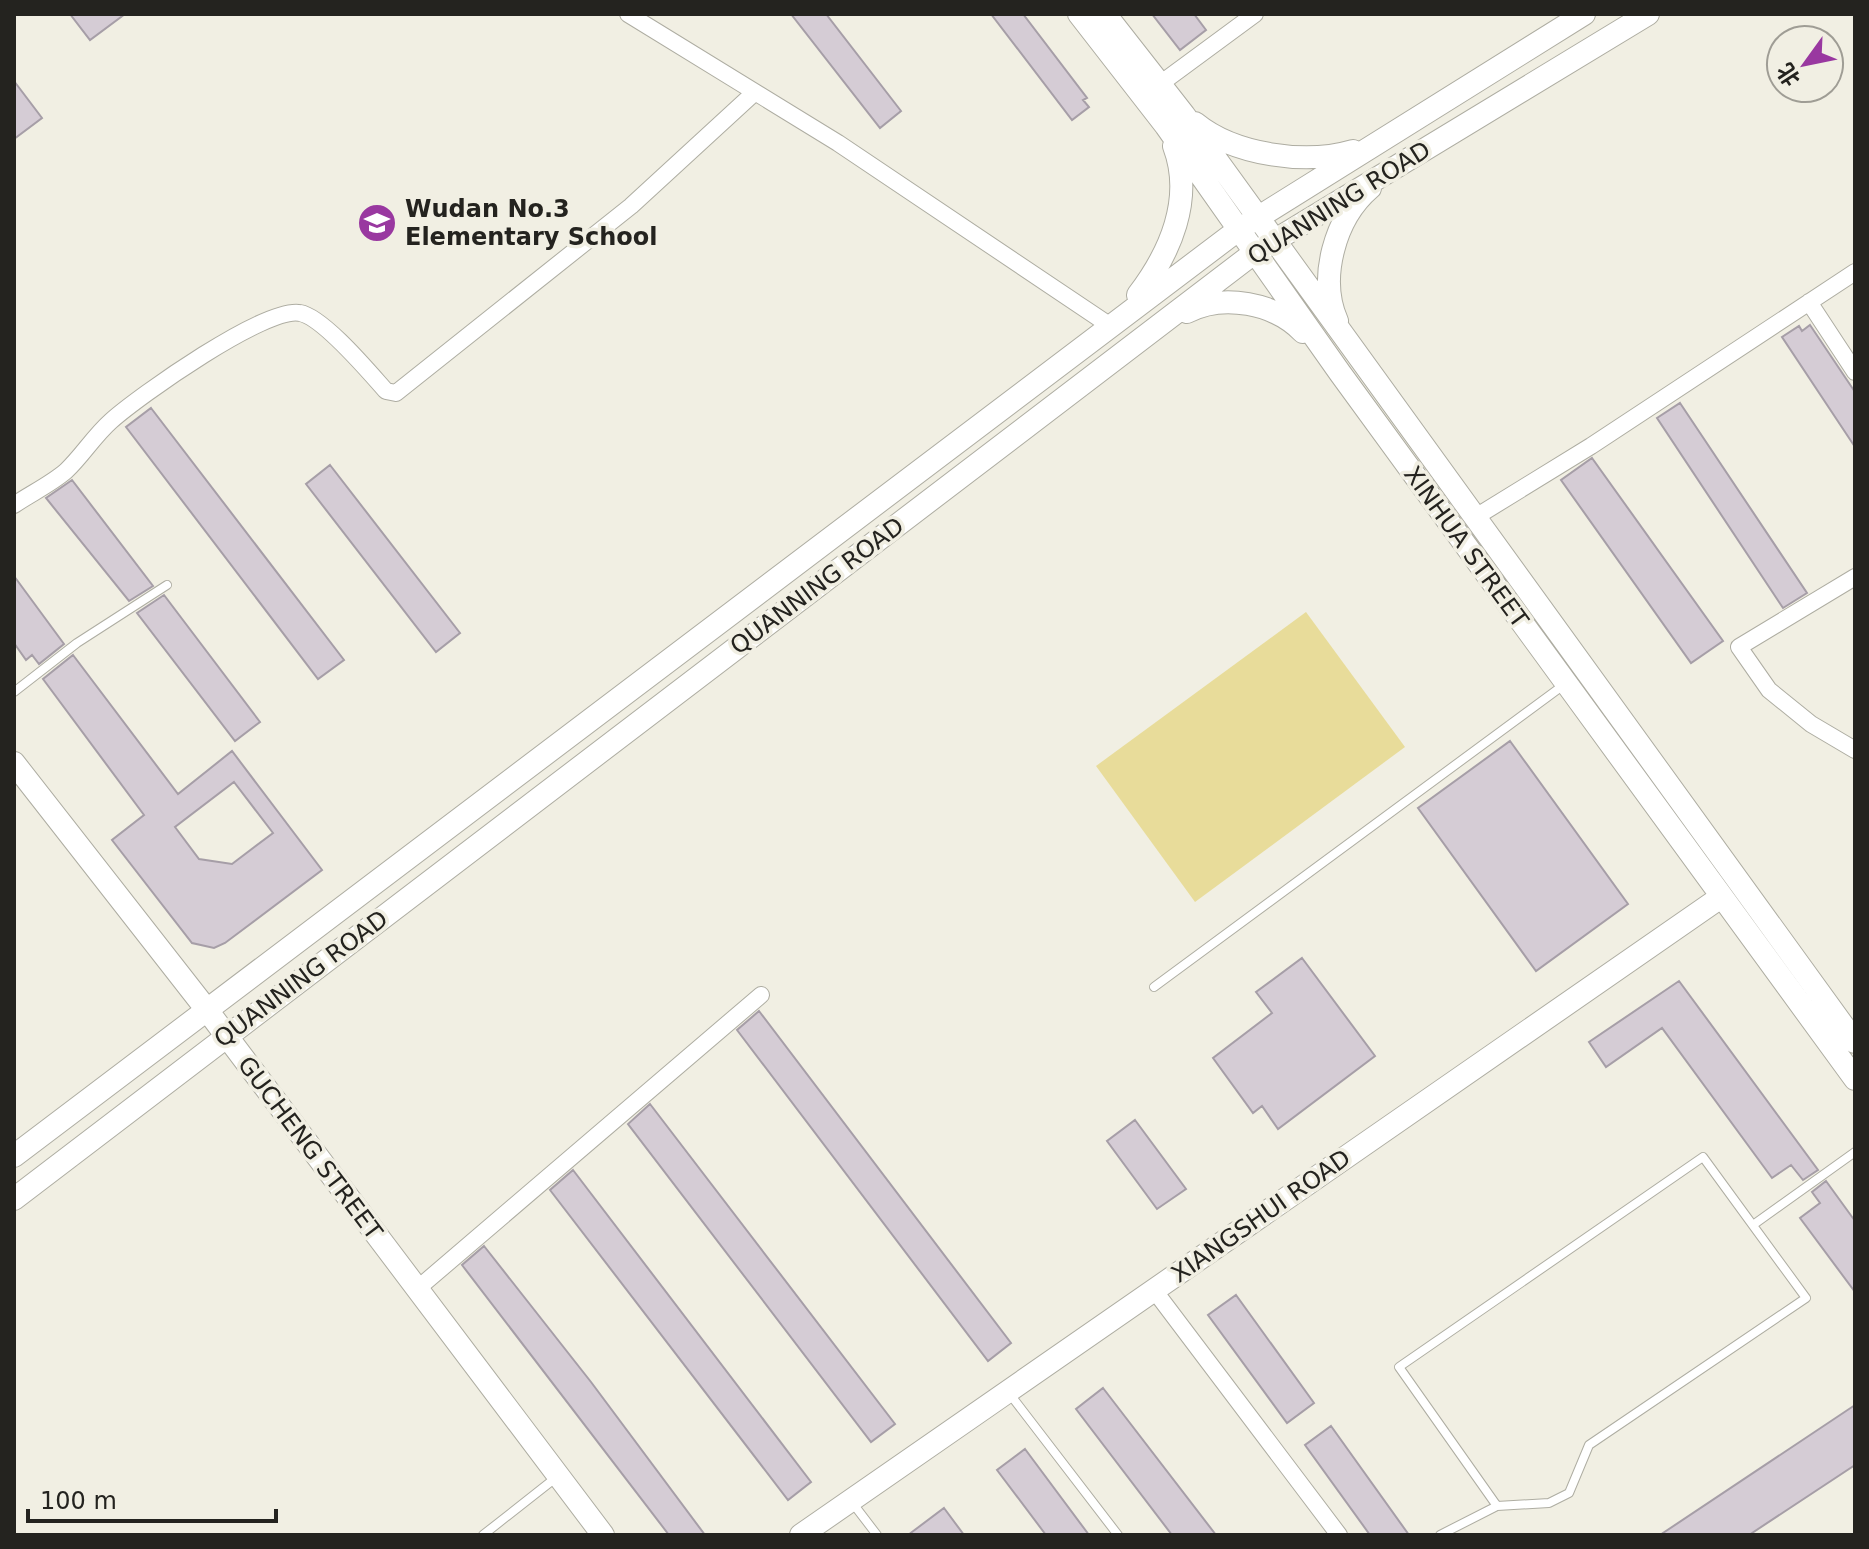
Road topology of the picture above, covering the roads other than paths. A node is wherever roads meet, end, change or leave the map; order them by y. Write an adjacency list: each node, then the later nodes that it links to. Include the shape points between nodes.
1 (628, 14): 8 (street)
2 (1079, 14): 9 (main road, XINHUA STREET)
3 (1105, 14): 7 (main road, XINHUA STREET)
4 (1255, 14): 7 (street)
5 (1584, 14): 10 (main road, QUANNING ROAD)
6 (1648, 14): 11 (main road, QUANNING ROAD)
7 (1160, 84): 9 (main road, XINHUA STREET)
8 (754, 93): 18 (street); 23 (street, via 631,206 396,393 386,391 319,324 301,313 279,313 206,353 139,400 111,421 66,471)
9 (1175, 120): 10 (main road, via 1230,143 1296,156 1350,152); 12 (main road, XINHUA STREET); 13 (main road, XINHUA STREET); 18 (main road, via 1181,165 1179,217 1151,278)
10 (1387, 136): 12 (main road, QUANNING ROAD)
11 (1397, 166): 14 (main road, QUANNING ROAD); 20 (main road, via 1360,197 1340,231 1328,278 1335,318)
12 (1258, 217): 13 (main road, QUANNING ROAD); 14 (main road, XINHUA STREET)
13 (1238, 230): 15 (main road, XINHUA STREET); 18 (main road, QUANNING ROAD)
14 (1274, 240): 15 (main road, QUANNING ROAD); 20 (main road, XINHUA STREET)
15 (1254, 253): 19 (main road, QUANNING ROAD); 22 (main road, XINHUA STREET)
16 (1855, 272): 17 (street)
17 (1809, 302): 21 (street); 24 (street)
18 (1116, 320): 34 (main road, QUANNING ROAD)
19 (1141, 339): 22 (main road, via 1200,307 1250,305 1287,318); 35 (main road, QUANNING ROAD)
20 (1366, 370): 24 (main road, XINHUA STREET)
21 (1855, 372)
22 (1340, 373): 27 (main road, XINHUA STREET)
23 (14, 505)
24 (1474, 518): 36 (main road, XINHUA STREET)
25 (1855, 577): 29 (street, via 1739,647 1769,690)
26 (167, 585): 28 (lane, via 77,643)
27 (1565, 684): 31 (main road, XINHUA STREET); 32 (lane)
28 (14, 692)
29 (1855, 750)
30 (14, 763): 34 (main road, GUCHENG STREET)
31 (1721, 897): 37 (main road, XINHUA STREET); 43 (main road, XIANGSHUI ROAD)
32 (1154, 987)
33 (761, 995): 42 (street)
34 (207, 1010): 35 (main road, GUCHENG STREET); 39 (main road, QUANNING ROAD)
35 (226, 1036): 40 (main road, QUANNING ROAD); 42 (main road, GUCHENG STREET)
36 (1855, 1042)
37 (1855, 1079)
38 (1855, 1152): 41 (lane)
39 (14, 1156)
40 (14, 1199)
41 (1753, 1225): 47 (lane, via 1806,1298 1589,1445 1569,1493 1549,1503); 47 (lane, via 1703,1157 1399,1367)
42 (416, 1290): 45 (main road, GUCHENG STREET)
43 (1154, 1290): 44 (main road, XIANGSHUI ROAD); 53 (street)
44 (1008, 1391): 46 (main road, XIANGSHUI ROAD); 52 (lane)
45 (558, 1476): 48 (lane); 49 (main road, GUCHENG STREET)
46 (851, 1501): 50 (main road, XIANGSHUI ROAD); 51 (lane)
47 (1497, 1506): 54 (lane)
48 (483, 1535)
49 (603, 1535)
50 (801, 1535)
51 (877, 1535)
52 (1118, 1535)
53 (1339, 1535)
54 (1440, 1535)

